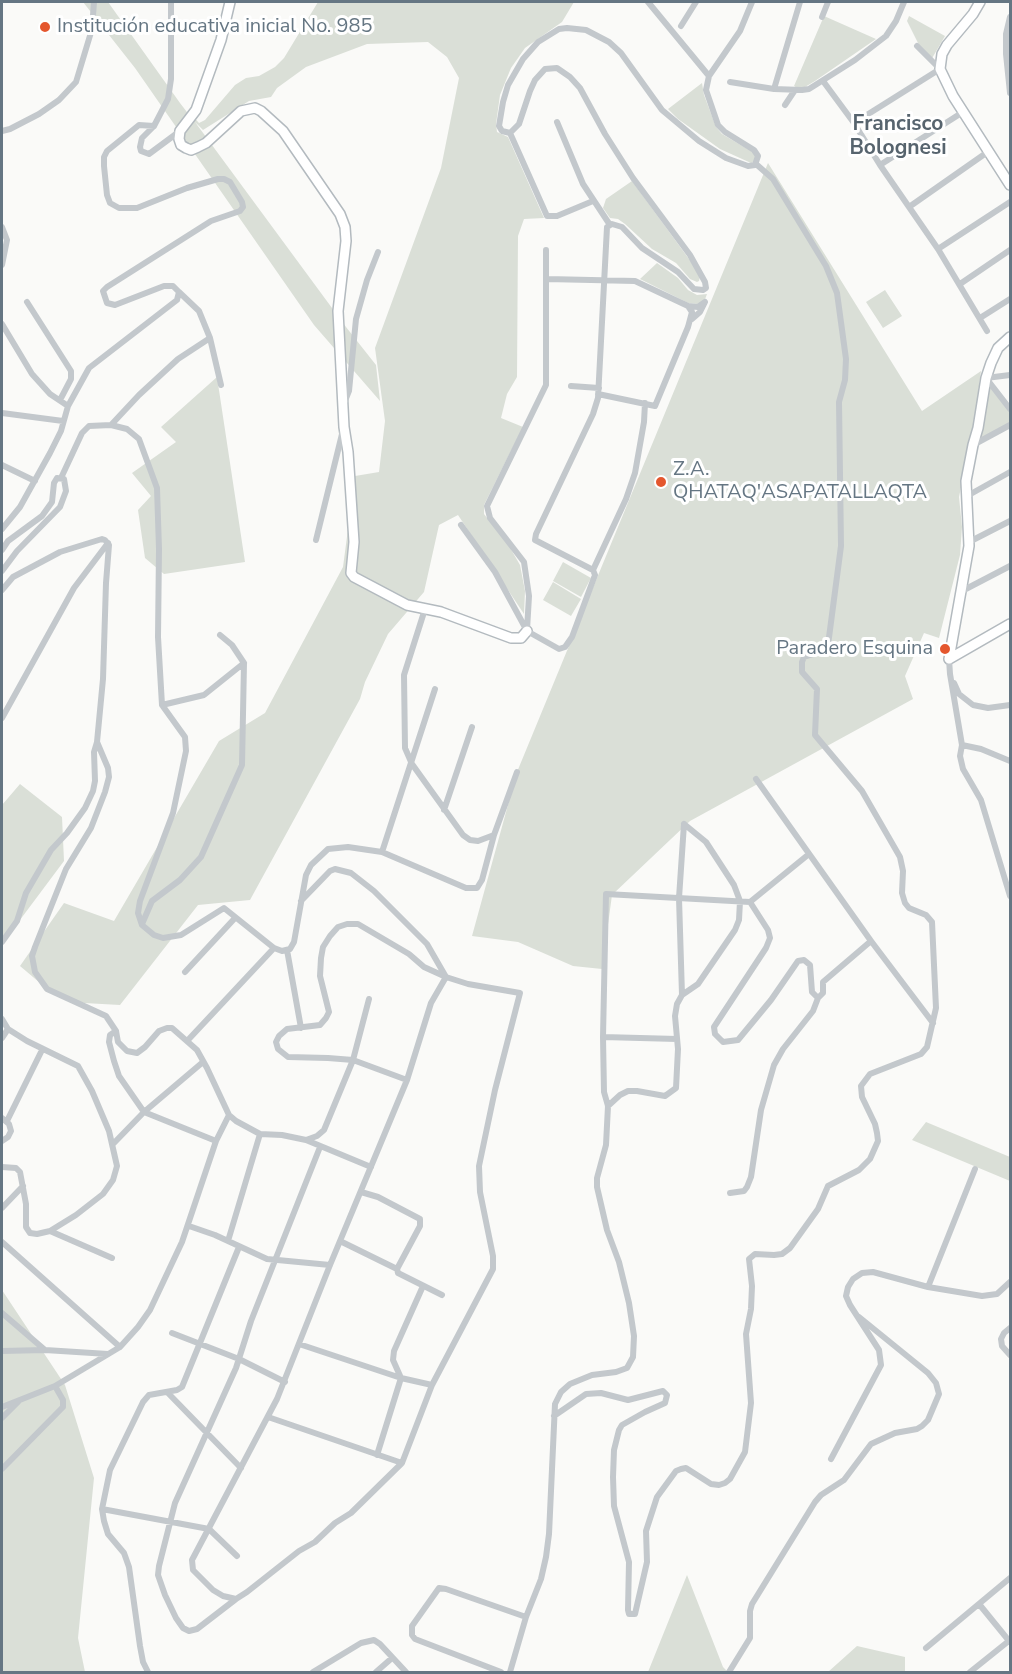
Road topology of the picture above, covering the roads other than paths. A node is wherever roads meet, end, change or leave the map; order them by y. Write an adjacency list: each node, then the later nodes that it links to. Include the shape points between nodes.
1 (94, 2): 28 (street, via 92,29 76,82 39,114)
2 (171, 2): 27 (street, via 171,80 168,99)
3 (230, 2): 29 (street, via 196,110)
4 (648, 2): 16 (street)
5 (696, 2): 13 (street)
6 (752, 2): 16 (street, via 740,31)
7 (800, 2): 20 (street)
8 (828, 2): 11 (street)
9 (904, 2): 17 (street, via 885,36)
10 (980, 2): 15 (street, via 947,45)
11 (822, 17)
12 (1011, 18): 19 (street, via 1006,34)
13 (681, 26)
14 (917, 46): 15 (street)
15 (940, 69): 24 (street); 26 (street)
16 (709, 76): 32 (street, via 706,90 718,124 754,150 758,156)
17 (823, 81): 21 (street, via 809,89); 26 (street)
18 (730, 82): 20 (street)
19 (1009, 83): 22 (street)
20 (774, 89): 21 (street)
21 (795, 90): 23 (street)
22 (1011, 93)
23 (785, 105)
24 (963, 112): 31 (street); 33 (street)
25 (557, 122): 35 (street)
26 (854, 123): 33 (street)
27 (154, 126): 29 (street, via 140,142 144,153 149,154); 48 (street, via 139,125 107,151 105,177 111,203 119,208 137,208 187,188 224,179 230,182 243,207 211,221 103,291 107,303 115,305 164,286 173,286)
28 (2, 130)
29 (180, 131): 66 (street, via 182,145 191,150 206,143 241,111 261,111 283,131 340,214 346,241 338,310)
30 (510, 133): 32 (street, via 499,126 501,110 508,85 523,59 551,33 578,28 595,34 621,53 662,110 699,141 726,158 748,166); 35 (street, via 547,216 557,216); 38 (street, via 519,124 539,74 549,67 564,72 580,88 633,178 696,264 706,288 694,289 622,227)
31 (989, 151): 34 (street); 37 (street)
32 (756, 164): 130 (street, via 773,178 826,266 837,293 846,359 838,402 841,546 828,645 823,651 804,657 802,672 817,689 817,740 862,791 900,857 905,903 932,922 936,981)
33 (880, 165): 37 (street)
34 (1011, 185)
35 (593, 201): 38 (street)
36 (1011, 202): 40 (street)
37 (909, 207): 40 (street)
38 (610, 225): 46 (street, via 606,232)
39 (2, 227): 44 (street, via 7,240)
40 (938, 249): 47 (street)
41 (546, 250): 45 (street)
42 (1011, 250): 47 (street)
43 (378, 252): 66 (street, via 356,319 349,391)
44 (2, 265)
45 (547, 279): 46 (street); 93 (street, via 546,385 487,506 490,518 524,561 529,596)
46 (604, 279): 51 (street, via 635,281); 62 (street)
47 (960, 284): 52 (street)
48 (179, 292): 57 (street, via 199,311); 65 (street, via 177,300 89,368)
49 (1011, 299): 52 (street)
50 (27, 302): 63 (street, via 71,371)
51 (688, 306): 53 (street); 53 (street, via 698,307 705,302)
52 (980, 318): 55 (street)
53 (690, 321): 64 (street, via 655,406)
54 (2, 324): 63 (street, via 32,374)
55 (987, 331)
56 (1011, 337): 59 (street, via 994,355)
57 (210, 338): 60 (street); 70 (street, via 178,359)
58 (1011, 375): 59 (street)
59 (986, 378): 67 (street); 73 (street)
60 (221, 384)
61 (571, 386): 62 (street)
62 (598, 391): 64 (street); 87 (street, via 593,414 535,540)
63 (60, 400): 65 (street)
64 (645, 403): 87 (street, via 635,473)
65 (68, 406): 69 (street)
66 (343, 407): 72 (street)
67 (1011, 409)
68 (2, 413): 69 (street)
69 (63, 421): 77 (street)
70 (111, 425): 76 (street, via 89,426); 99 (street, via 127,429 140,439 157,488)
71 (1011, 425): 73 (street)
72 (344, 427): 82 (street); 91 (street, via 353,520 351,573 407,605)
73 (973, 445): 78 (street)
74 (2, 465): 77 (street)
75 (1011, 472): 78 (street)
76 (61, 478): 85 (street, via 54,483 52,502 42,516); 88 (street, via 66,491 60,507)
77 (34, 481): 81 (street)
78 (967, 496): 83 (street)
79 (1011, 521): 83 (street)
80 (461, 525): 93 (street, via 495,572)
81 (2, 529)
82 (316, 540)
83 (969, 542): 90 (street)
84 (108, 543): 89 (street, via 102,539 60,552 13,577); 101 (street, via 74,588); 103 (street, via 105,660)
85 (2, 550)
86 (1011, 566): 90 (street)
87 (594, 570): 93 (street, via 572,637 565,647 559,649)
88 (2, 571)
89 (2, 590)
90 (962, 591): 95 (street)
91 (425, 609): 93 (street, via 511,638 521,638); 106 (street, via 404,675 405,748)
92 (1011, 624): 95 (street)
93 (527, 631)
94 (220, 634): 96 (street)
95 (949, 658): 97 (street)
96 (244, 663): 99 (street, via 204,695); 119 (street, via 242,765 201,857 180,880 152,901)
97 (950, 674): 100 (street, via 959,694 973,705); 104 (street)
98 (435, 689): 106 (street)
99 (162, 705): 119 (street, via 185,738 186,751 173,813 140,901)
100 (1011, 705)
101 (2, 718)
102 (472, 727): 109 (street)
103 (97, 742): 121 (street, via 95,781 85,808 51,850 26,893 17,921); 133 (street, via 108,768 105,792 91,828 57,888 35,947 33,964 47,989 106,1016)
104 (962, 745): 105 (street); 113 (street, via 963,769 981,800)
105 (1011, 761)
106 (412, 764): 109 (street); 111 (street)
107 (517, 772): 110 (street)
108 (756, 779): 112 (street)
109 (444, 810): 110 (street, via 470,840)
110 (494, 835): 111 (street, via 482,880 477,888 471,889)
111 (382, 852): 115 (street, via 328,849 311,865)
112 (809, 854): 117 (street); 120 (street)
113 (1011, 896)
114 (679, 898): 116 (street); 116 (street, via 684,824 706,842); 126 (street); 134 (street, via 606,894)
115 (301, 901): 123 (street, via 294,942); 125 (street, via 330,871 351,873 427,944)
116 (740, 901): 117 (street); 126 (street, via 735,930 698,984)
117 (750, 902): 127 (street, via 770,938 714,1027 719,1040 738,1040 798,961 810,965 812,992)
118 (236, 918): 119 (street, via 221,909 172,938 163,938); 122 (street); 124 (street)
119 (142, 925)
120 (871, 941): 127 (street, via 823,982 823,993); 130 (street)
121 (2, 942)
122 (274, 948): 123 (street); 136 (street)
123 (287, 950): 131 (street)
124 (185, 972)
125 (446, 977): 131 (street, via 358,924 338,927 323,947 321,958 320,976 329,1012 320,1025); 141 (street, via 431,1003); 187 (street, via 520,993 479,1166 493,1269)
126 (682, 995): 137 (street, via 675,1016)
127 (818, 998): 157 (street, via 774,1065 747,1187)
128 (369, 999): 139 (street)
129 (2, 1019): 132 (street)
130 (933, 1023): 193 (street, via 927,1047 921,1054 870,1074 861,1086 878,1141 870,1159 859,1170 828,1186 818,1209 790,1248 782,1254 755,1254 749,1259 752,1286 746,1334 751,1402 745,1452 725,1483 711,1484 681,1468 657,1497 646,1531 647,1562 634,1614 628,1610 629,1562 614,1506 614,1450 622,1425 665,1403 667,1395 663,1391 628,1400 601,1393 586,1394)
131 (301, 1028): 139 (street, via 287,1029 279,1036 276,1042 282,1054)
132 (8, 1029): 135 (street); 138 (street)
133 (116, 1031): 136 (street, via 122,1047 134,1053 163,1028 172,1028); 143 (street, via 109,1042 119,1076)
134 (603, 1037): 137 (street); 142 (street)
135 (2, 1038)
136 (188, 1040): 140 (street)
137 (677, 1040): 142 (street, via 676,1089 671,1094 628,1091)
138 (42, 1050): 145 (street); 150 (street, via 78,1066)
139 (354, 1060): 141 (street); 147 (street, via 324,1130)
140 (204, 1062): 143 (street); 144 (street)
141 (407, 1080): 153 (street)
142 (608, 1106): 193 (street, via 606,1145 597,1187 629,1303 633,1357 627,1368 570,1384 561,1392)
143 (144, 1112): 149 (street); 150 (street)
144 (229, 1115): 146 (street); 149 (street)
145 (4, 1119): 148 (street, via 10,1134)
146 (260, 1134): 147 (street); 161 (street)
147 (306, 1140): 151 (street)
148 (2, 1141)
149 (216, 1141): 159 (street)
150 (113, 1144): 160 (street, via 117,1166 103,1194)
151 (320, 1147): 153 (street); 166 (street)
152 (2, 1167): 155 (street, via 16,1168)
153 (371, 1167): 156 (street)
154 (975, 1169): 171 (street)
155 (23, 1186): 158 (street); 160 (street, via 30,1233)
156 (361, 1192): 162 (street); 168 (street, via 420,1219)
157 (730, 1193)
158 (2, 1208)
159 (189, 1226): 161 (street); 179 (street, via 150,1310)
160 (50, 1231): 165 (street)
161 (228, 1241): 164 (street)
162 (340, 1241): 167 (street); 168 (street)
163 (2, 1242): 179 (street)
164 (239, 1248): 166 (street); 177 (street)
165 (112, 1258)
166 (276, 1260): 167 (street); 184 (street)
167 (330, 1264): 178 (street)
168 (397, 1269): 170 (street)
169 (1011, 1282): 171 (street, via 997,1294 982,1296)
170 (423, 1286): 172 (street); 185 (street, via 394,1351 393,1360)
171 (928, 1287): 174 (street, via 873,1272 862,1273 848,1287 846,1296)
172 (442, 1295)
173 (2, 1313): 180 (street)
174 (859, 1317): 198 (street, via 881,1355 881,1365); 220 (street, via 928,1373 939,1394 922,1426 871,1444 844,1480 815,1502 752,1604 750,1638)
175 (1011, 1328): 183 (street, via 1001,1339)
176 (172, 1333): 177 (street)
177 (199, 1344): 184 (street); 189 (street, via 182,1386)
178 (299, 1344): 185 (street); 186 (street)
179 (120, 1347): 182 (street)
180 (45, 1350): 181 (street); 182 (street)
181 (2, 1351)
182 (109, 1354): 188 (street)
183 (1011, 1355)
184 (239, 1359): 186 (street); 196 (street)
185 (401, 1378): 187 (street); 197 (street)
186 (285, 1382): 194 (street)
187 (432, 1385): 199 (street)
188 (55, 1386): 190 (street); 201 (street, via 63,1407)
189 (167, 1392): 196 (street); 202 (street, via 149,1395 143,1402 110,1470)
190 (21, 1400): 191 (street); 192 (street); 195 (street)
191 (2, 1402)
192 (2, 1407)
193 (554, 1416): 209 (street, via 548,1546 541,1579)
194 (268, 1417): 197 (street); 200 (street)
195 (2, 1418)
196 (207, 1431): 200 (street); 203 (street)
197 (377, 1455): 199 (street)
198 (831, 1459)
199 (402, 1463): 207 (street, via 351,1513)
200 (241, 1468): 204 (street)
201 (2, 1469)
202 (102, 1509): 203 (street); 214 (street, via 108,1534 124,1553 129,1567 140,1646)
203 (169, 1522): 204 (street); 207 (street, via 158,1575 183,1628 197,1629)
204 (209, 1529): 205 (street); 207 (street, via 192,1560 193,1570 213,1590)
205 (237, 1556)
206 (1011, 1578): 208 (street)
207 (236, 1599)
208 (979, 1604): 210 (street); 211 (street)
209 (526, 1617): 218 (street, via 442,1588 436,1590 412,1626 415,1639); 219 (street)
210 (1010, 1641): 213 (street)
211 (926, 1648)
212 (392, 1658): 215 (street, via 374,1640 361,1642); 216 (street); 217 (street)
213 (974, 1671)
214 (148, 1672)
215 (314, 1672)
216 (376, 1672)
217 (406, 1672)
218 (501, 1672)
219 (510, 1672)
220 (729, 1672)

